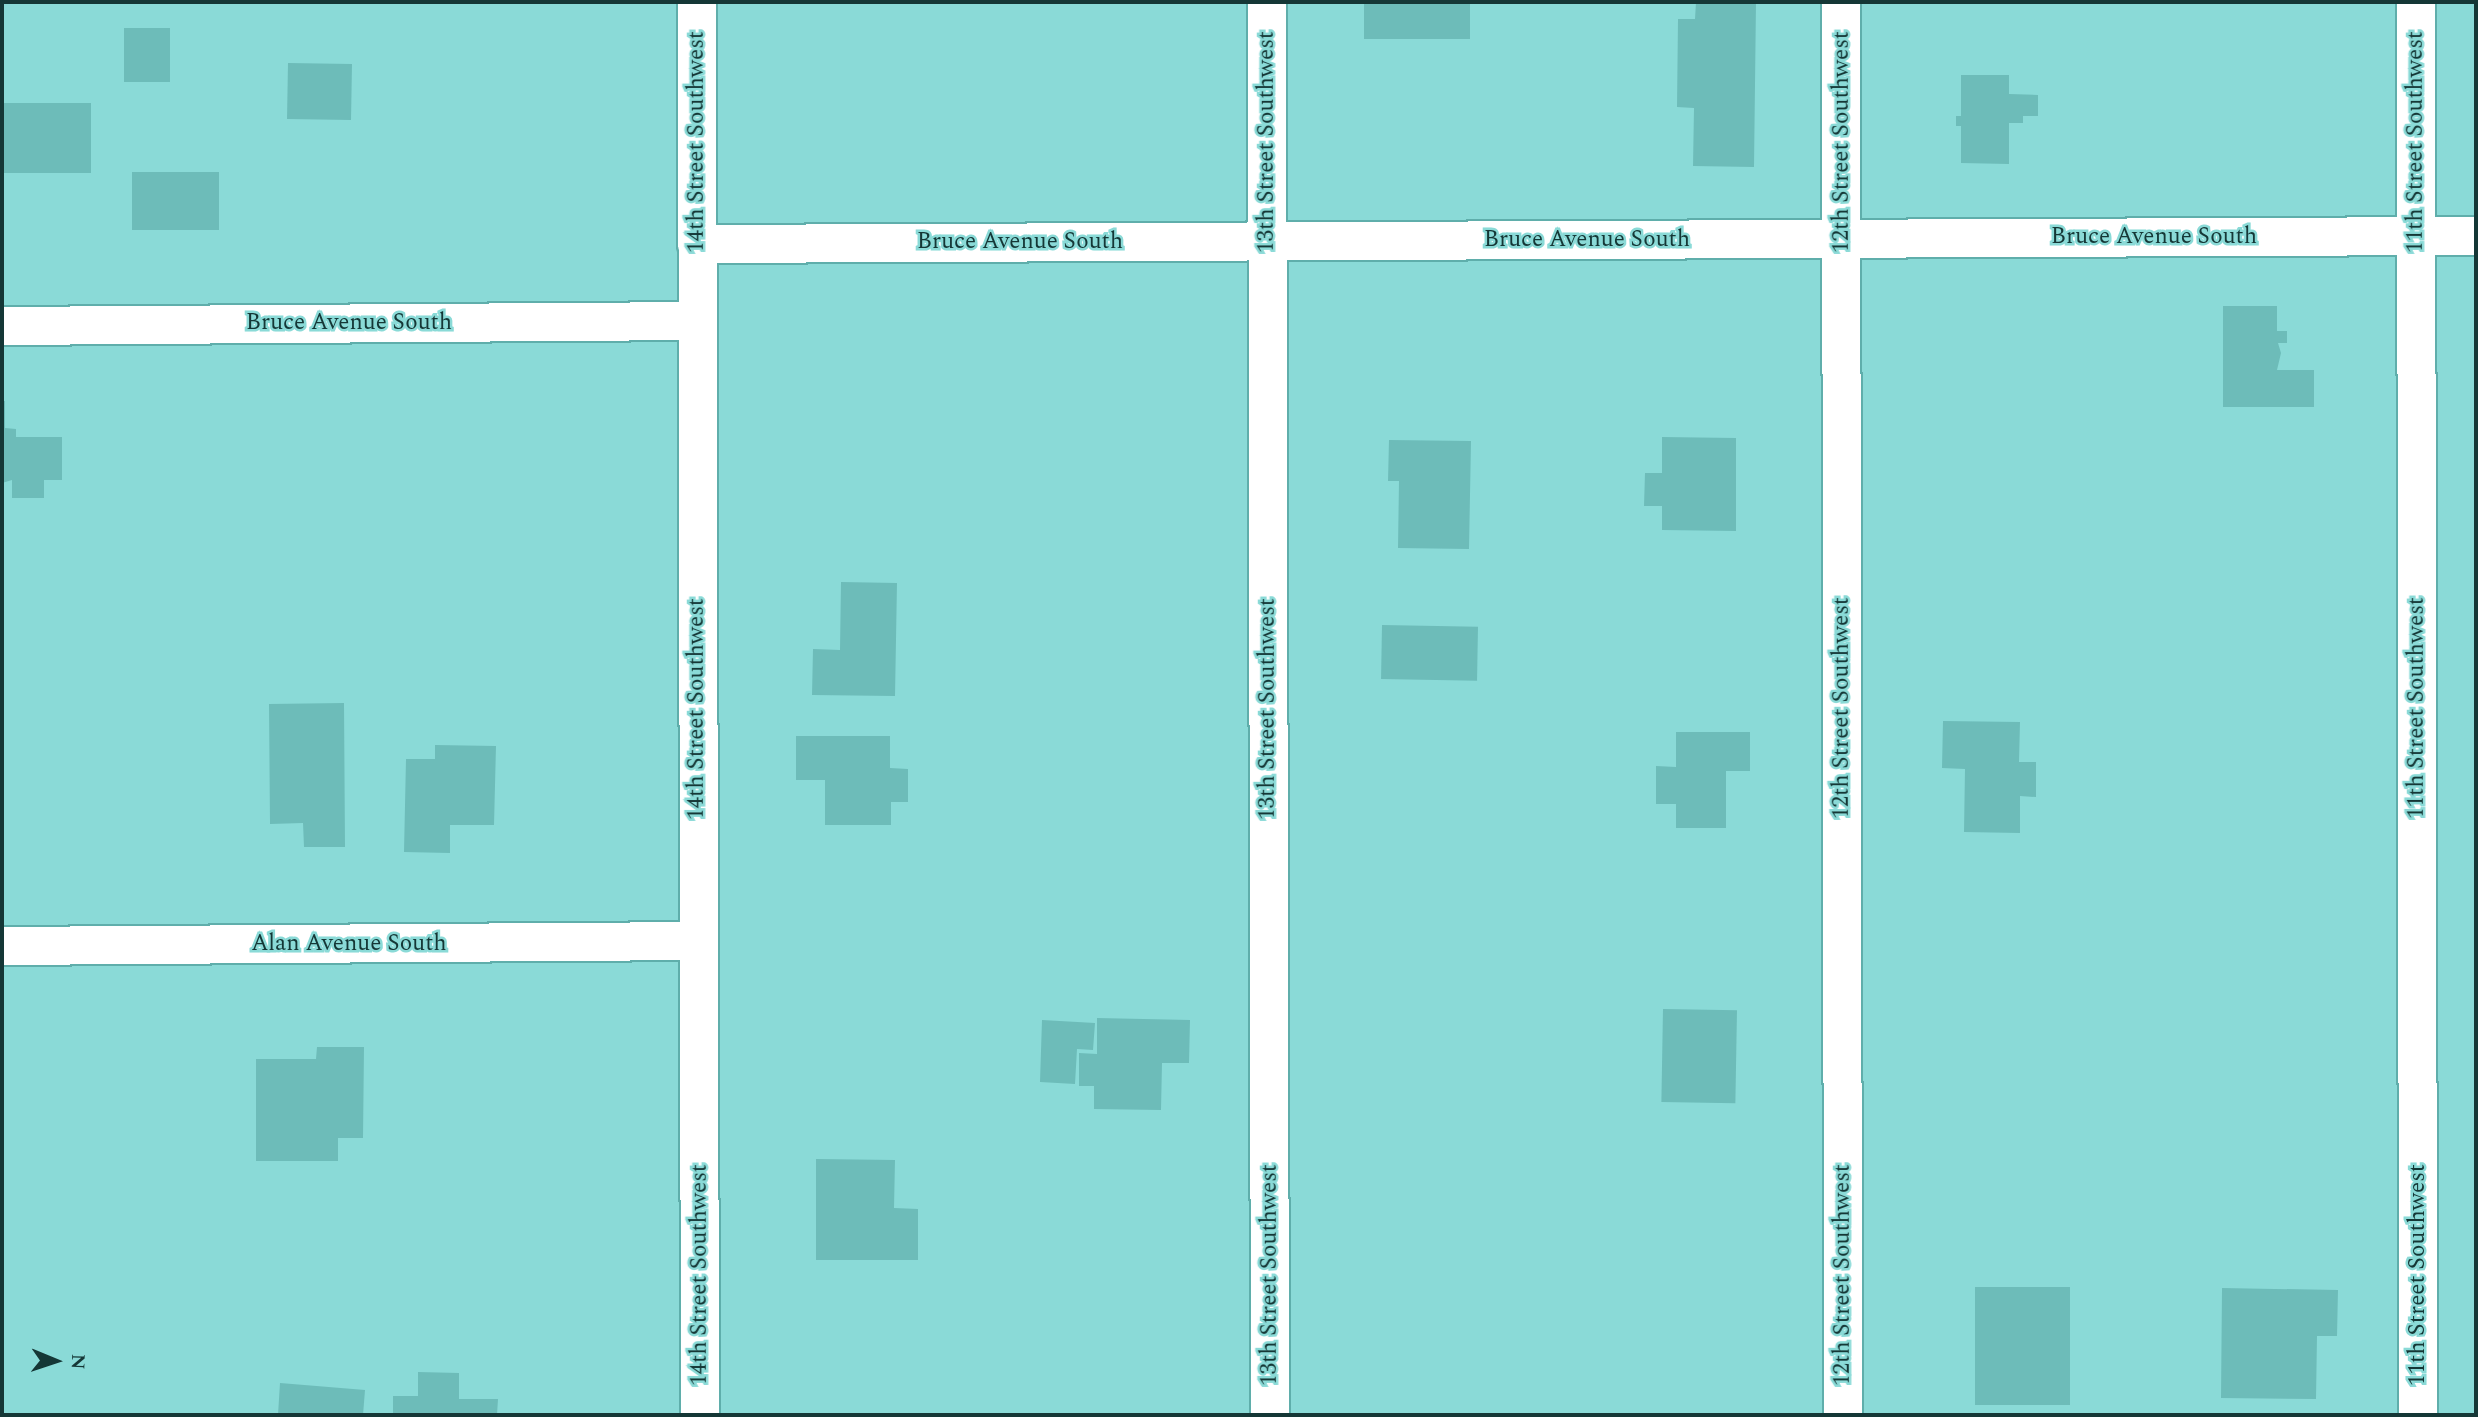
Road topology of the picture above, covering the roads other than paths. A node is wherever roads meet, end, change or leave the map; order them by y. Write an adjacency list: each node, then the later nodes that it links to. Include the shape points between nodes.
1 (697, 2): 9 (street, 14th Street Southwest)
2 (1267, 2): 8 (street, 13th Street Southwest)
3 (1841, 2): 7 (street, 12th Street Southwest)
4 (2416, 2): 5 (street, 11th Street Southwest)
5 (2416, 236): 6 (street, Bruce Avenue South); 7 (street, Bruce Avenue South); 17 (street, 11th Street Southwest)
6 (2476, 236)
7 (1842, 239): 8 (street, Bruce Avenue South); 16 (street, 12th Street Southwest)
8 (1267, 241): 9 (street, Bruce Avenue South); 15 (street, 13th Street Southwest)
9 (697, 243): 10 (street, 14th Street Southwest)
10 (697, 321): 11 (street, Bruce Avenue South); 12 (street, 14th Street Southwest)
11 (2, 326)
12 (696, 941): 13 (street, Alan Avenue South); 14 (street, 14th Street Southwest)
13 (2, 946)
14 (700, 1415)
15 (1270, 1415)
16 (1843, 1415)
17 (2418, 1415)

